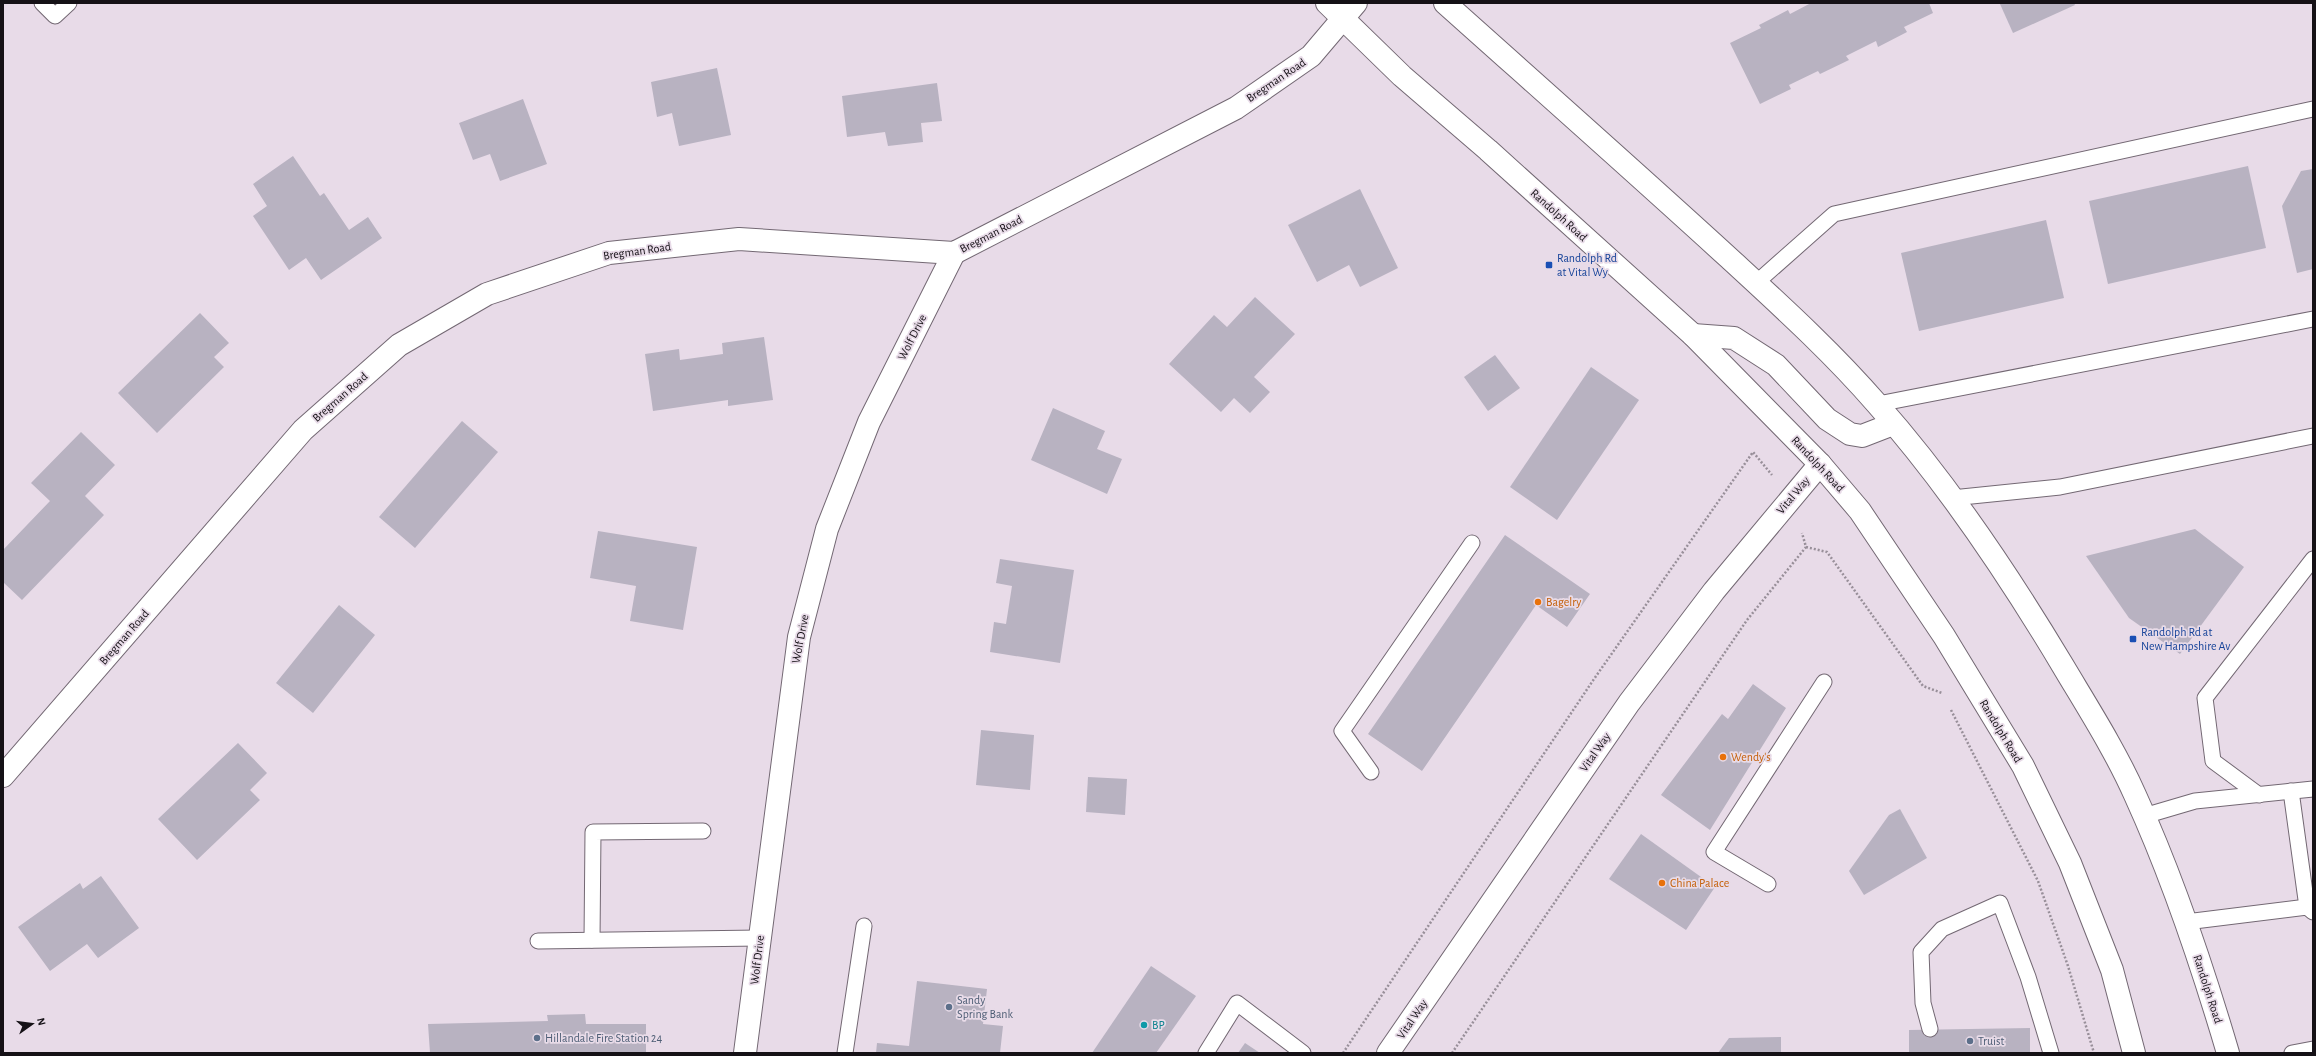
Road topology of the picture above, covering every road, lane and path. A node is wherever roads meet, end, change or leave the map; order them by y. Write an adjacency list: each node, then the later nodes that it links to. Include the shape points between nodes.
1 (42, 3): 2 (lane, via 56,16)
2 (69, 3)
3 (1328, 3): 5 (street, Randolph Road)
4 (1445, 3): 8 (street, Randolph Road)
5 (1350, 10): 7 (street, Bregman Road, via 1311,56 1236,108); 10 (street, Randolph Road, via 1402,76)
6 (2313, 108): 8 (lane, via 1834,214)
7 (954, 253): 24 (street, Bregman Road, via 739,238 609,253 487,294 399,345 302,430); 34 (street, Wolf Drive, via 869,422 827,529 799,637)
8 (1756, 283): 11 (street, Randolph Road)
9 (2313, 319): 11 (lane)
10 (1693, 335): 12 (street, via 1734,338 1776,365 1827,419 1850,434 1862,436); 14 (street, Randolph Road)
11 (1878, 404): 12 (street, Randolph Road)
12 (1894, 424): 16 (street, Randolph Road)
13 (2313, 436): 16 (lane, via 2060,487)
14 (1820, 464): 15 (street, Vital Way); 48 (street, Randolph Road, via 1860,511 1944,636 2023,766 2070,862 2106,956)
15 (1791, 498): 18 (path); 43 (path, via 1753,452 1594,679); 44 (street, Vital Way, via 1714,591 1629,702)
16 (1952, 498): 28 (street, Randolph Road, via 2016,588 2084,701 2133,790)
17 (1472, 543): 23 (lane, via 1342,731)
18 (1806, 547): 21 (path, via 1827,552 1923,686); 45 (path, via 1747,620)
19 (2313, 559): 27 (lane, via 2205,698 2213,761)
20 (1824, 682): 30 (lane, via 1714,852)
21 (1943, 694)
22 (1950, 707): 47 (path, via 2038,881 2068,966)
23 (1371, 772)
24 (3, 776)
25 (2313, 789): 26 (lane)
26 (2291, 791): 27 (lane); 31 (lane)
27 (2259, 794): 28 (lane, via 2195,801)
28 (2144, 816): 32 (street, Randolph Road, via 2173,883)
29 (703, 831): 35 (lane, via 592,832)
30 (1768, 884)
31 (2310, 909): 32 (lane)
32 (2186, 922): 49 (street, Randolph Road)
33 (864, 926): 41 (lane)
34 (760, 938): 35 (lane); 40 (street, Wolf Drive)
35 (592, 940): 36 (lane)
36 (538, 941)
37 (1930, 1029): 46 (lane, via 1923,1003 1921,952 1942,929 2000,903 2028,976)
38 (2313, 1049): 50 (lane)
39 (1301, 1052): 42 (lane, via 1237,1003)
40 (744, 1053)
41 (845, 1053)
42 (1206, 1053)
43 (1343, 1053)
44 (1388, 1053)
45 (1452, 1053)
46 (2051, 1053)
47 (2094, 1053)
48 (2134, 1053)
49 (2228, 1053)
50 (2292, 1053)

